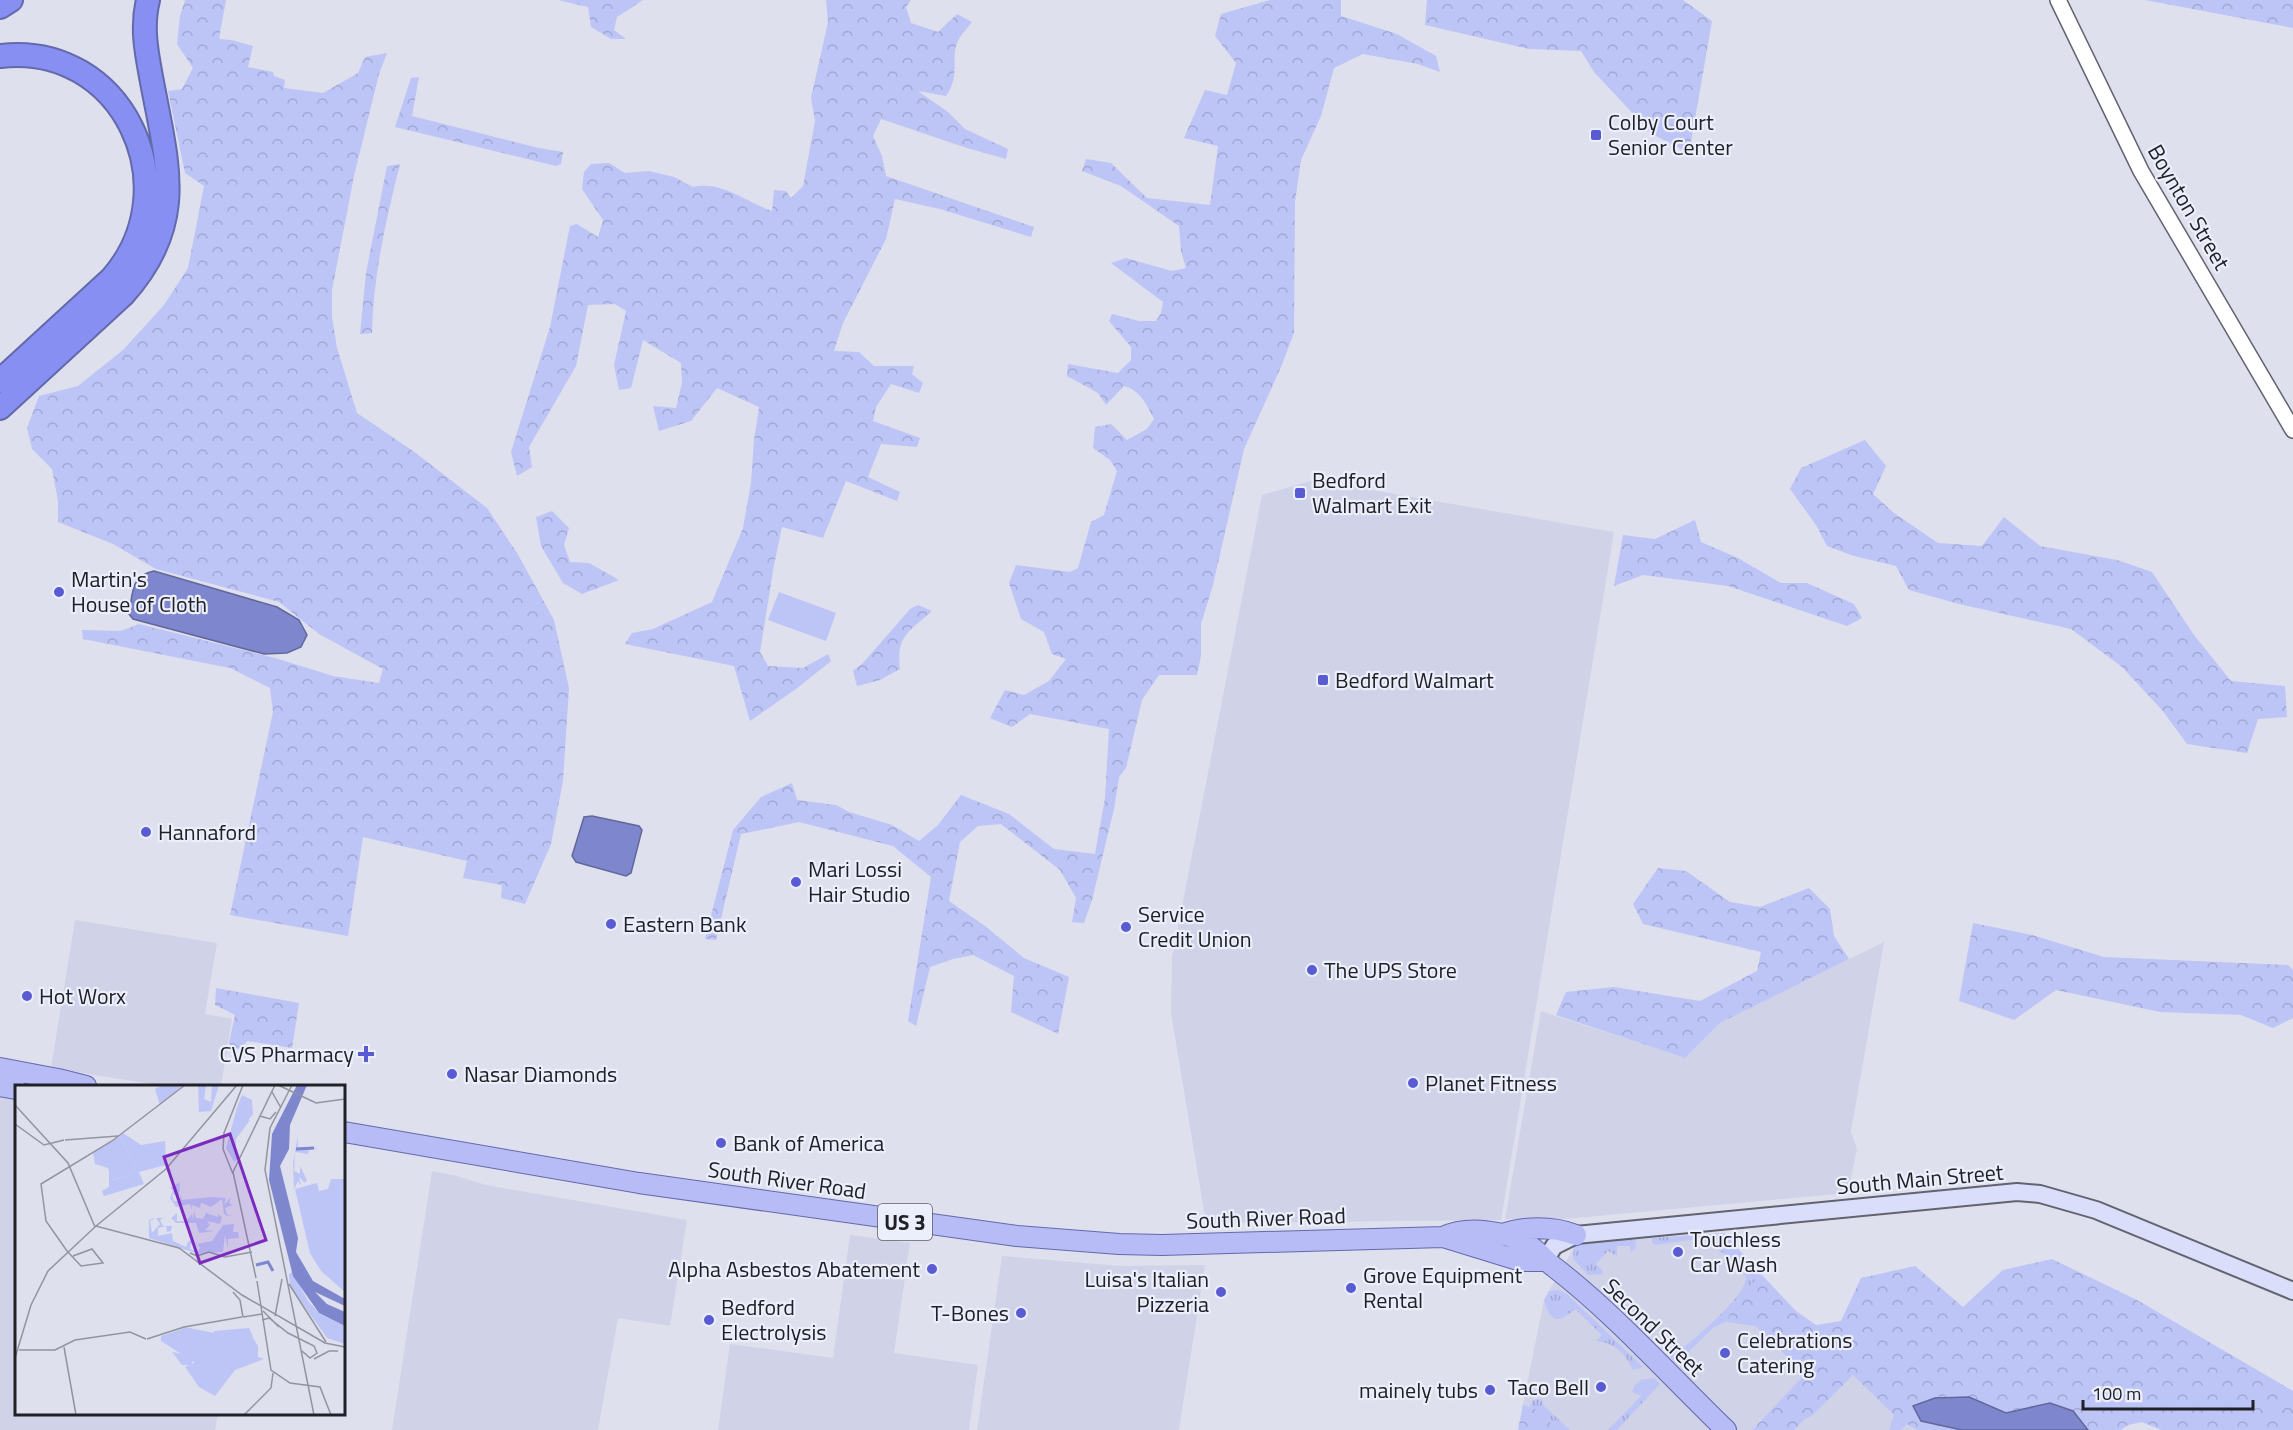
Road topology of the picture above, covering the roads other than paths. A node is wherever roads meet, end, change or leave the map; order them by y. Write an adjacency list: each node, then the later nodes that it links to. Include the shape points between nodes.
1 (11, 0): 4 (highway)
2 (148, 0): 7 (highway, via 144,33 168,169 167,209 157,246 123,295)
3 (2058, 0): 8 (street, Boynton Street, via 2141,171)
4 (0, 7)
5 (0, 56): 6 (highway, via 52,61 93,81 123,113 135,133 147,176 144,220 126,262)
6 (0, 381)
7 (0, 408)
8 (2293, 430)
9 (0, 1068): 10 (main road)
10 (82, 1085)
11 (0, 1086): 12 (main road)
12 (15, 1089)
13 (345, 1132): 16 (main road, South River Road / US 3, via 639,1183 1017,1236 1162,1245)
14 (1500, 1235): 15 (main road, via 1524,1229); 16 (main road, South River Road / US 3, via 1473,1230); 17 (main road, South River Road / US 3, via 1528,1245)
15 (1576, 1235): 17 (main road, South Main Street, via 1554,1246); 18 (main road, South Main Street, via 1997,1193 2040,1194 2107,1214)
16 (1443, 1237): 17 (main road, South River Road / US 3, via 1521,1261)
17 (1545, 1261): 19 (main road, Second Street / US 3, via 1577,1286)
18 (2293, 1291)
19 (1726, 1430)

